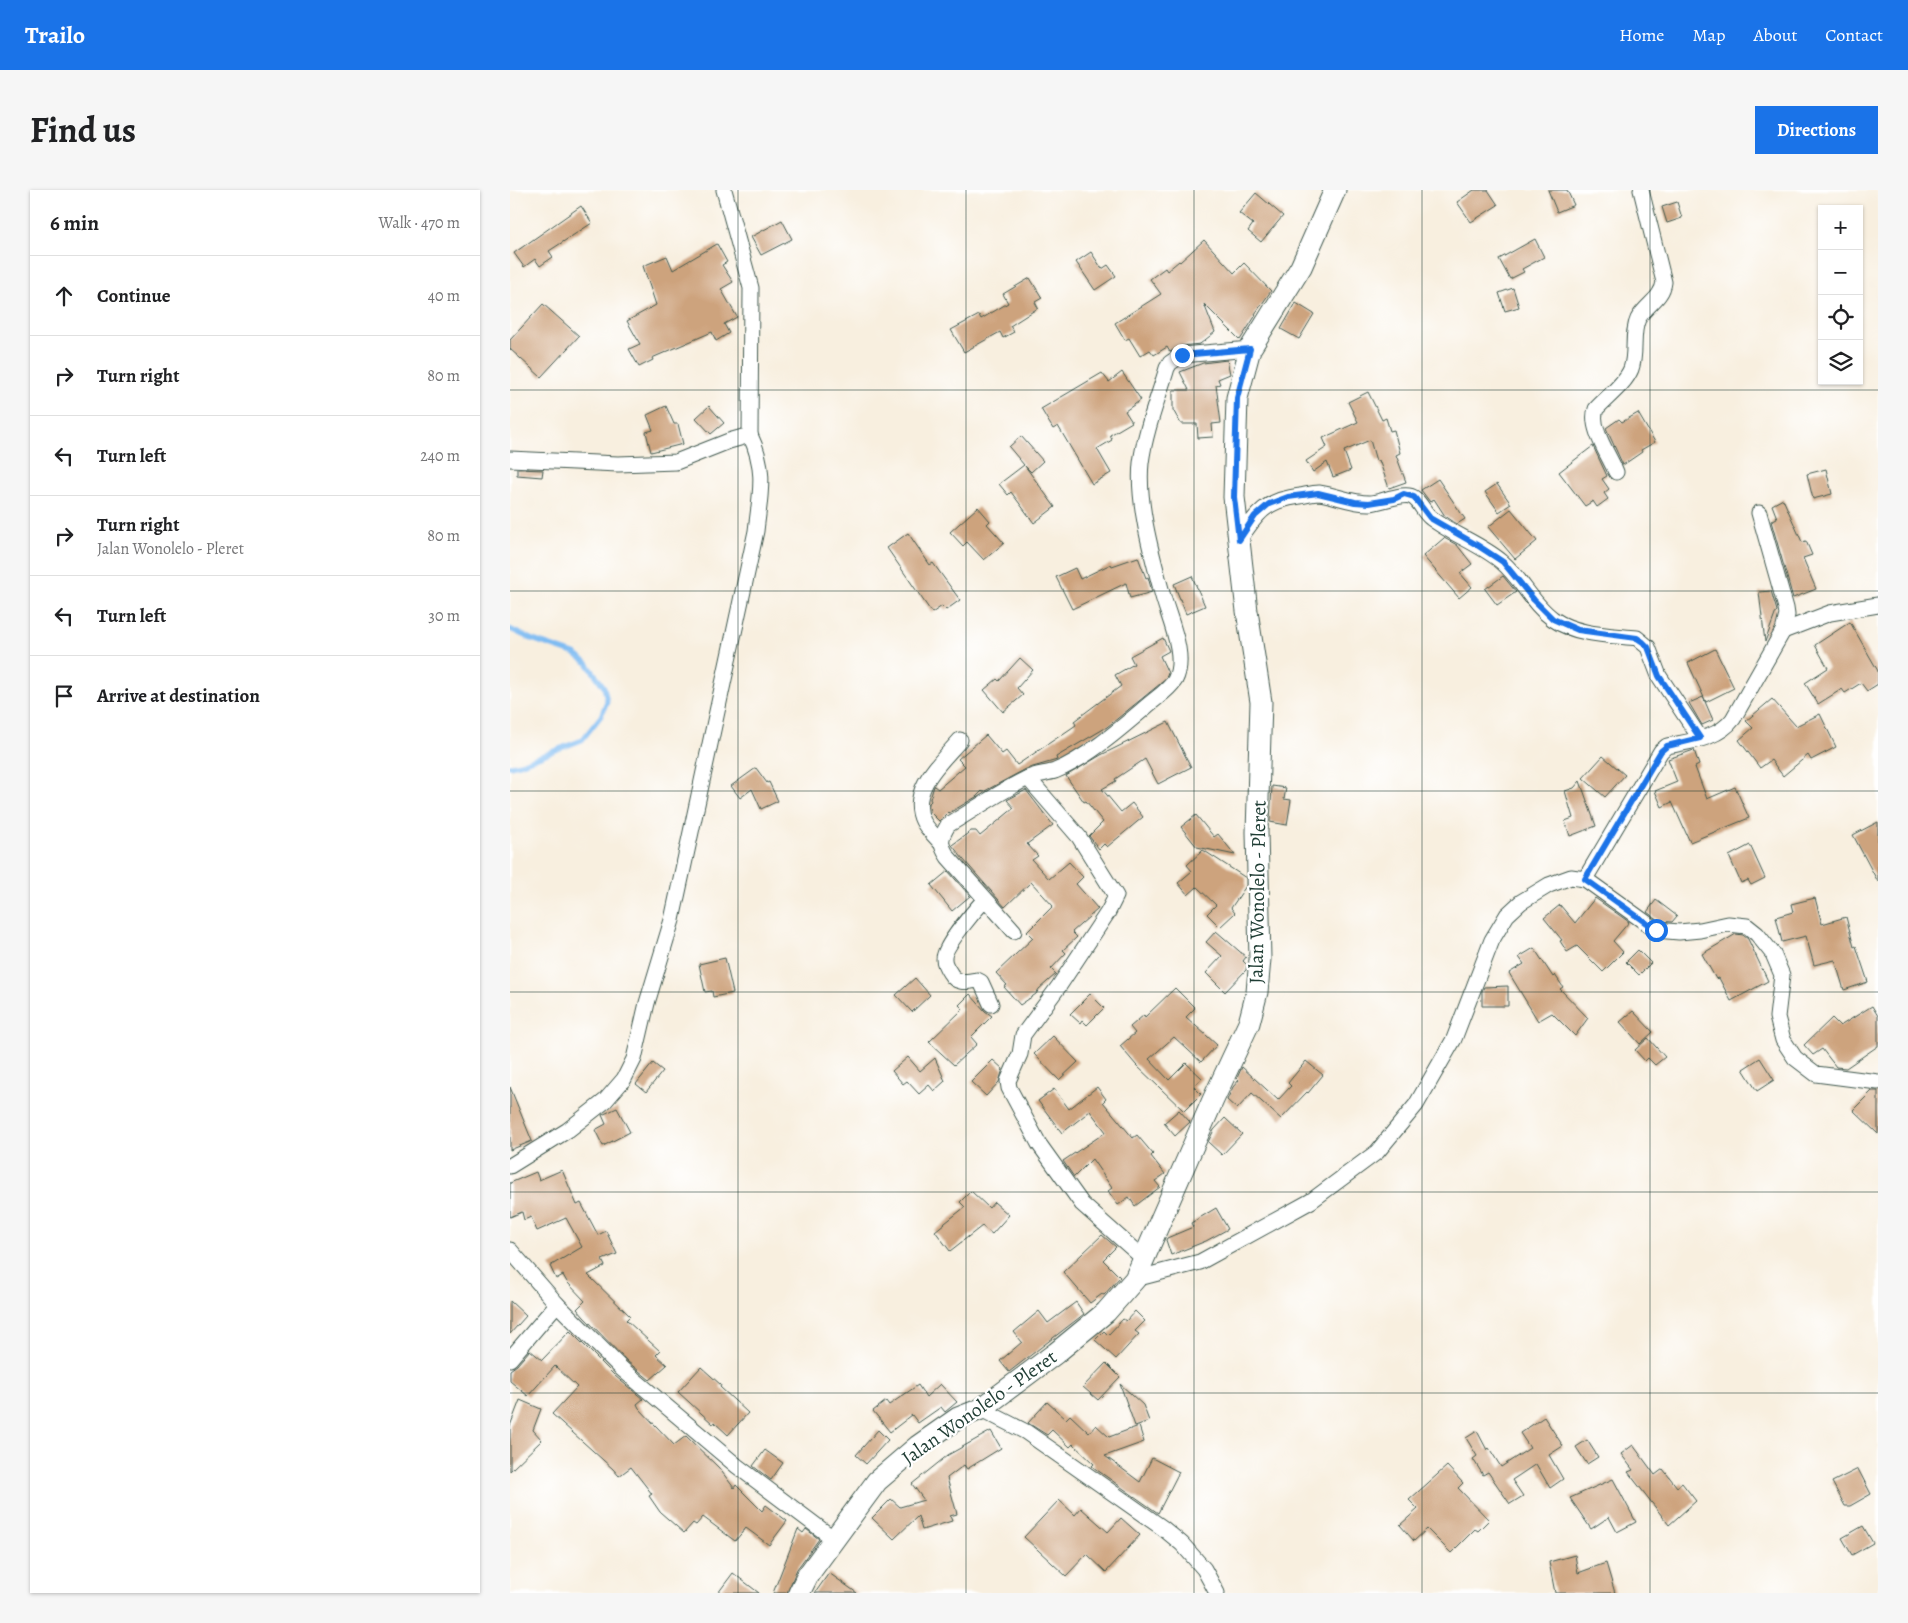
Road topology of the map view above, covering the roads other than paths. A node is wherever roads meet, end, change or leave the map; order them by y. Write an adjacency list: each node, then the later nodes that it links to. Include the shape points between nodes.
1 (724, 190): 5 (street, via 751,288)
2 (1336, 190): 4 (main road, Jalan Wonolelo - Pleret, via 1301,267)
3 (1641, 190): 7 (street, via 1664,282 1660,295 1637,323 1632,368 1594,414 1595,427)
4 (1250, 349): 9 (main road, Jalan Wonolelo - Pleret, via 1237,398 1234,497); 14 (street, via 1182,355 1170,363 1145,442 1141,464 1144,514 1160,589 1178,648 1180,667 1174,682 1113,734 1075,760 1056,771)
5 (750, 435): 6 (street, via 676,462 618,464); 21 (street, via 758,451 762,474 756,531 672,920 634,1059 624,1079 605,1101 568,1130)
6 (510, 459)
7 (1616, 472)
8 (1759, 513): 11 (street, via 1786,608)
9 (1239, 540): 12 (street, via 1255,516 1269,504 1288,497 1318,493 1369,503 1404,494 1414,497 1430,518 1503,562 1553,619 1578,630 1637,638 1643,642 1659,676); 23 (main road, Jalan Wonolelo - Pleret, via 1261,702 1257,832 1260,959 1257,992 1249,1023)
10 (1878, 605): 11 (street, via 1830,613)
11 (1783, 630): 12 (street, via 1733,719 1724,730)
12 (1700, 738): 16 (street, via 1667,746 1661,751)
13 (960, 740): 15 (street, via 930,776 918,805 923,822)
14 (1028, 778): 15 (street, via 948,825); 23 (street, via 1079,837 1116,896 1059,986 1023,1035 1020,1054 1008,1081 1039,1144 1077,1198)
15 (940, 842): 17 (street, via 948,857)
16 (1585, 879): 20 (street, via 1656,930 1679,932 1728,924 1747,926 1773,954 1782,975 1777,1017 1783,1040 1795,1058 1816,1074); 24 (street, via 1570,878 1549,885 1507,915 1492,940 1454,1039 1416,1105 1377,1152 1311,1201 1200,1262)
17 (985, 899): 18 (street); 19 (street, via 967,919 944,958 949,972 959,981 981,982)
18 (1014, 931)
19 (991, 1004)
20 (1878, 1082)
21 (510, 1166)
22 (510, 1250): 25 (street)
23 (1144, 1259): 24 (main road, Jalan Wonolelo - Pleret)
24 (1135, 1279): 27 (main road, Jalan Wonolelo - Pleret, via 1106,1312)
25 (557, 1304): 26 (street); 28 (street, via 622,1369 738,1466)
26 (510, 1359)
27 (981, 1409): 28 (main road, Jalan Wonolelo - Pleret, via 958,1418 918,1446 878,1481); 30 (street, via 1026,1432 1182,1544 1204,1569)
28 (834, 1539): 29 (main road, Jalan Wonolelo - Pleret)
29 (799, 1593)
30 (1217, 1593)

